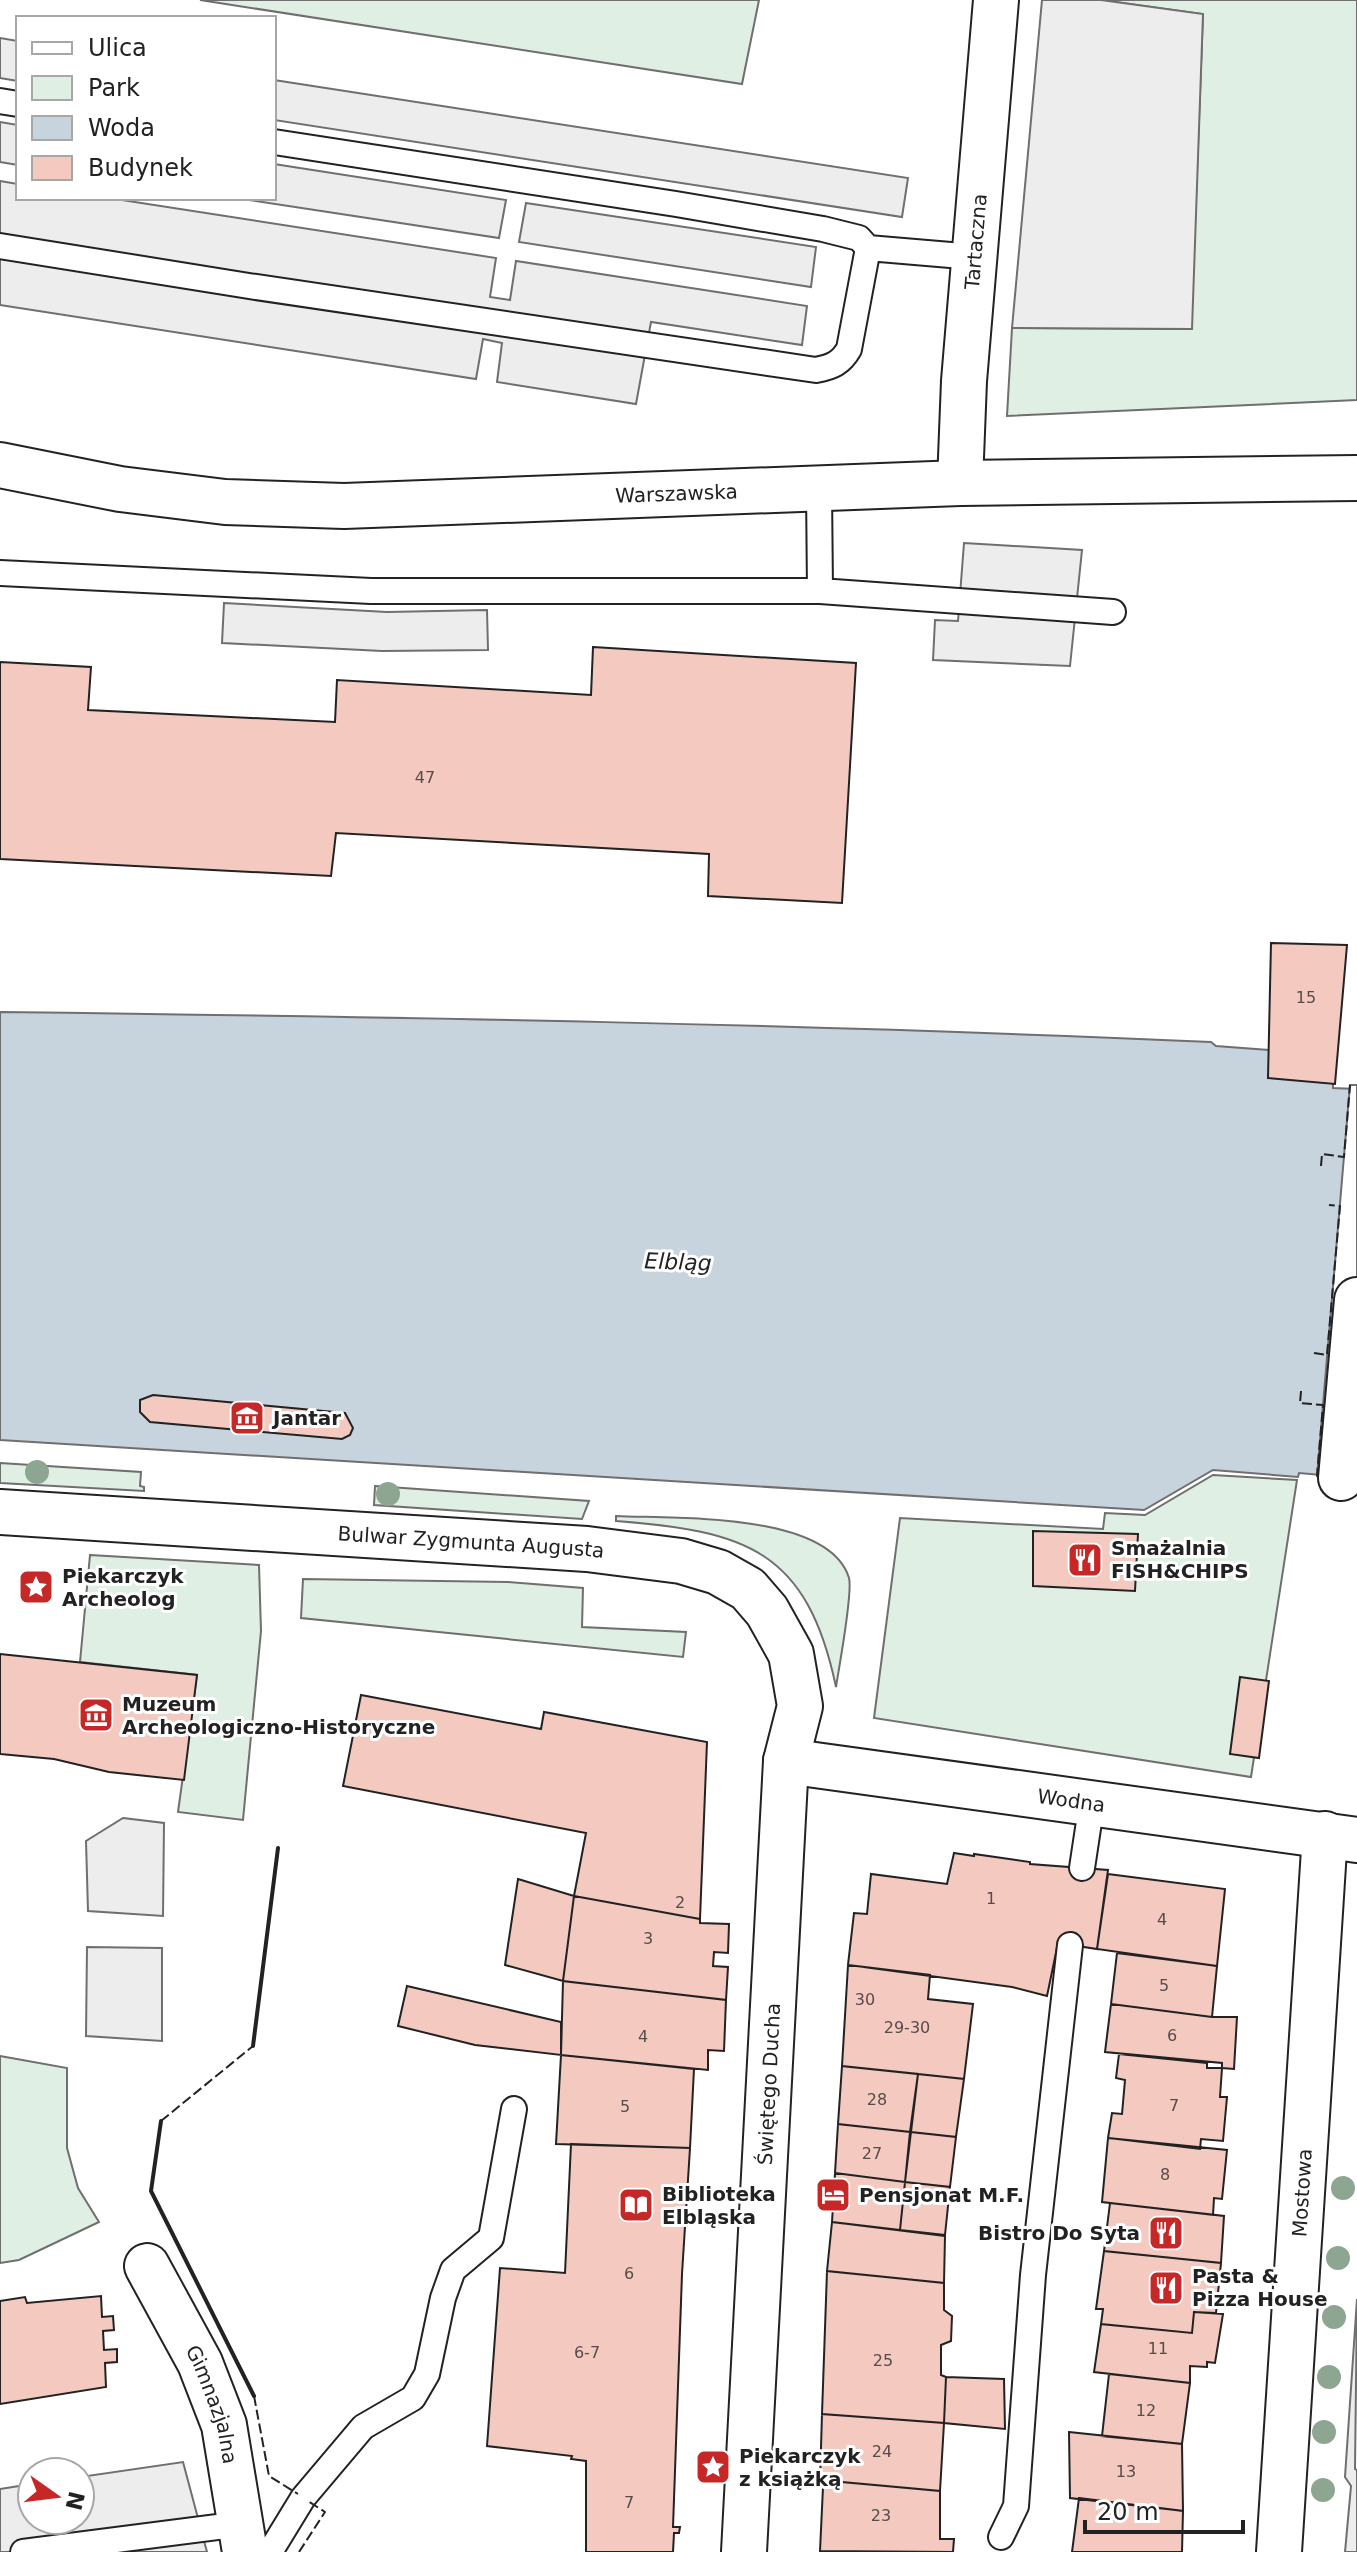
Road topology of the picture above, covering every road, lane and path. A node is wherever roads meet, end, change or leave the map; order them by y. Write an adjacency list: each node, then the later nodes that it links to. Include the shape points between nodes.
1 (996, 0): 5 (street, Tartaczna)
2 (276, 142): 4 (lane, via 823,229 859,238)
3 (0, 246): 4 (lane, via 816,370 842,360 849,349)
4 (868, 248): 5 (lane)
5 (974, 257): 8 (street, Tartaczna)
6 (0, 465): 9 (street, Warszawska, via 225,502 344,506)
7 (1357, 478): 8 (street, Warszawska)
8 (960, 483): 9 (street, Warszawska)
9 (819, 489): 11 (lane)
10 (0, 573): 11 (lane, via 371,591)
11 (820, 591): 12 (lane)
12 (1113, 612)
13 (1357, 1300): 14 (street)
14 (1341, 1478)
15 (0, 1512): 16 (street, Bulwar Zygmunta Augusta, via 587,1549 681,1561 718,1572 748,1589 791,1654 800,1706)
16 (786, 1761): 17 (street, Wodna); 26 (street, Świętego Ducha)
17 (1092, 1802): 18 (street, Wodna); 19 (lane)
18 (1341, 1837): 27 (street, Mostowa)
19 (1082, 1868)
20 (1070, 1945): 23 (lane, via 1033,2275 1016,2506)
21 (514, 2109): 24 (lane, via 491,2238 453,2270 427,2374 413,2398 363,2427 303,2498)
22 (147, 2266): 24 (street, Gimnazjalna, via 200,2363 224,2425)
23 (1001, 2537)
24 (252, 2543): 25 (lane)
25 (23, 2552)
26 (744, 2552)
27 (1279, 2552)

